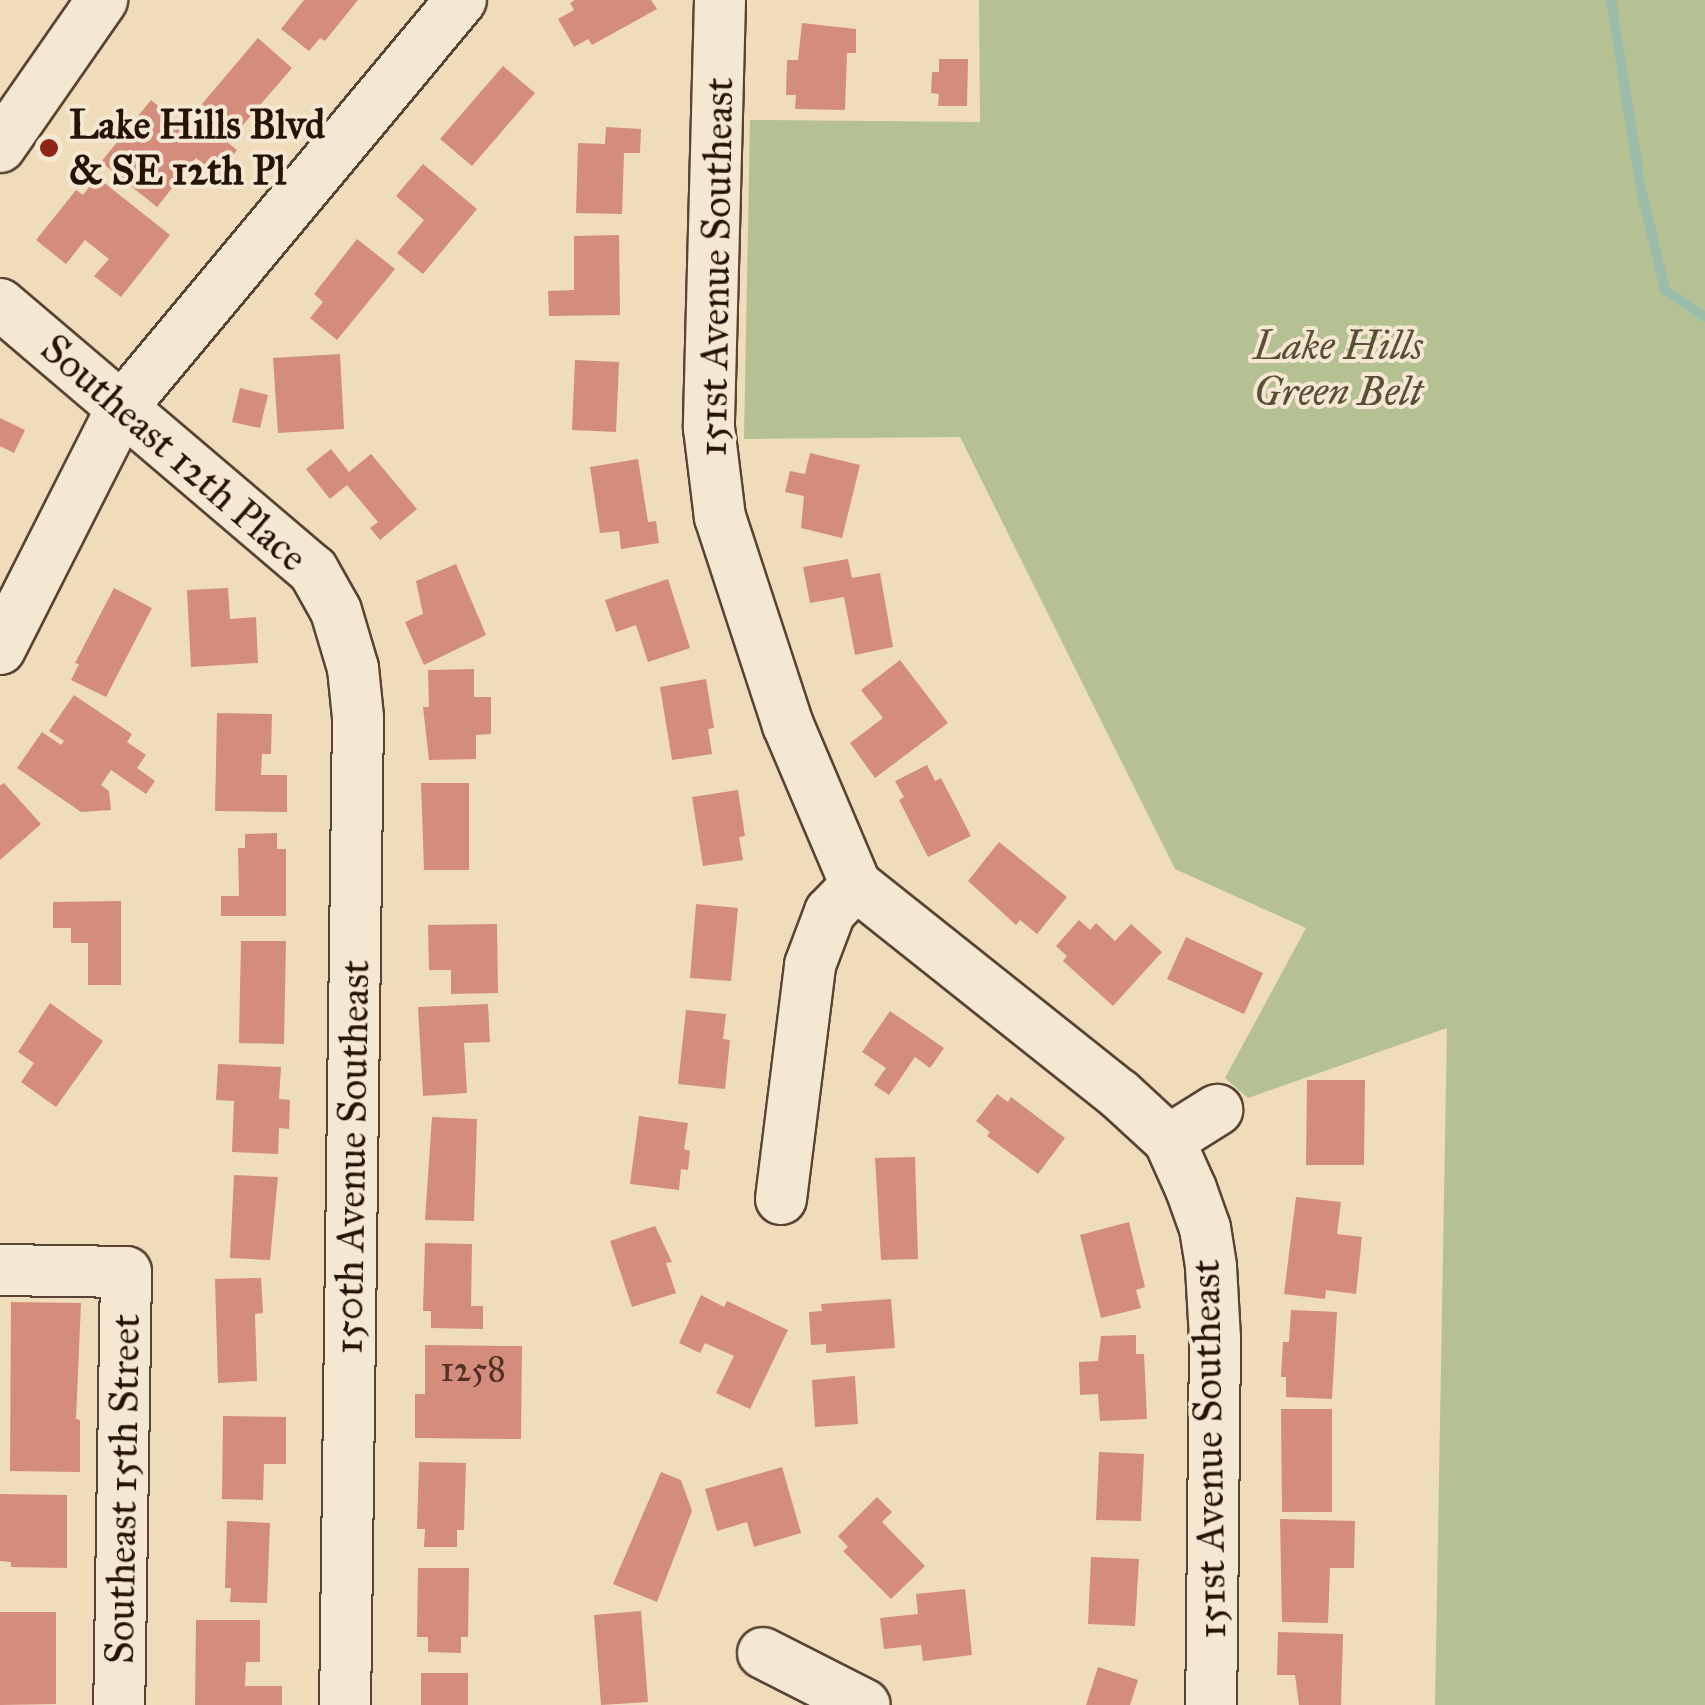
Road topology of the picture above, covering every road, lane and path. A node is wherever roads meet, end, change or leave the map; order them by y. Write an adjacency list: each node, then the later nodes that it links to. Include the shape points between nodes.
1 (102, 0): 4 (street)
2 (461, 0): 6 (street)
3 (720, 0): 9 (street, 151st Avenue Southeast, via 713,478 788,725)
4 (0, 147)
5 (0, 304): 6 (street, Southeast 12th Place)
6 (122, 406): 7 (street, Southeast 12th Place, via 288,544 313,570); 8 (street)
7 (336, 611): 16 (street, 150th Avenue Southeast, via 358,716)
8 (0, 649)
9 (856, 885): 11 (street, 151st Avenue Southeast); 12 (street, via 830,912 810,965)
10 (1217, 1110): 11 (street)
11 (1170, 1140): 18 (street, 151st Avenue Southeast, via 1205,1228 1211,1267)
12 (781, 1199)
13 (0, 1270): 15 (street, Southeast 15th Street, via 126,1272)
14 (762, 1653): 17 (street)
15 (119, 1705)
16 (346, 1705)
17 (866, 1705)
18 (1211, 1705)

